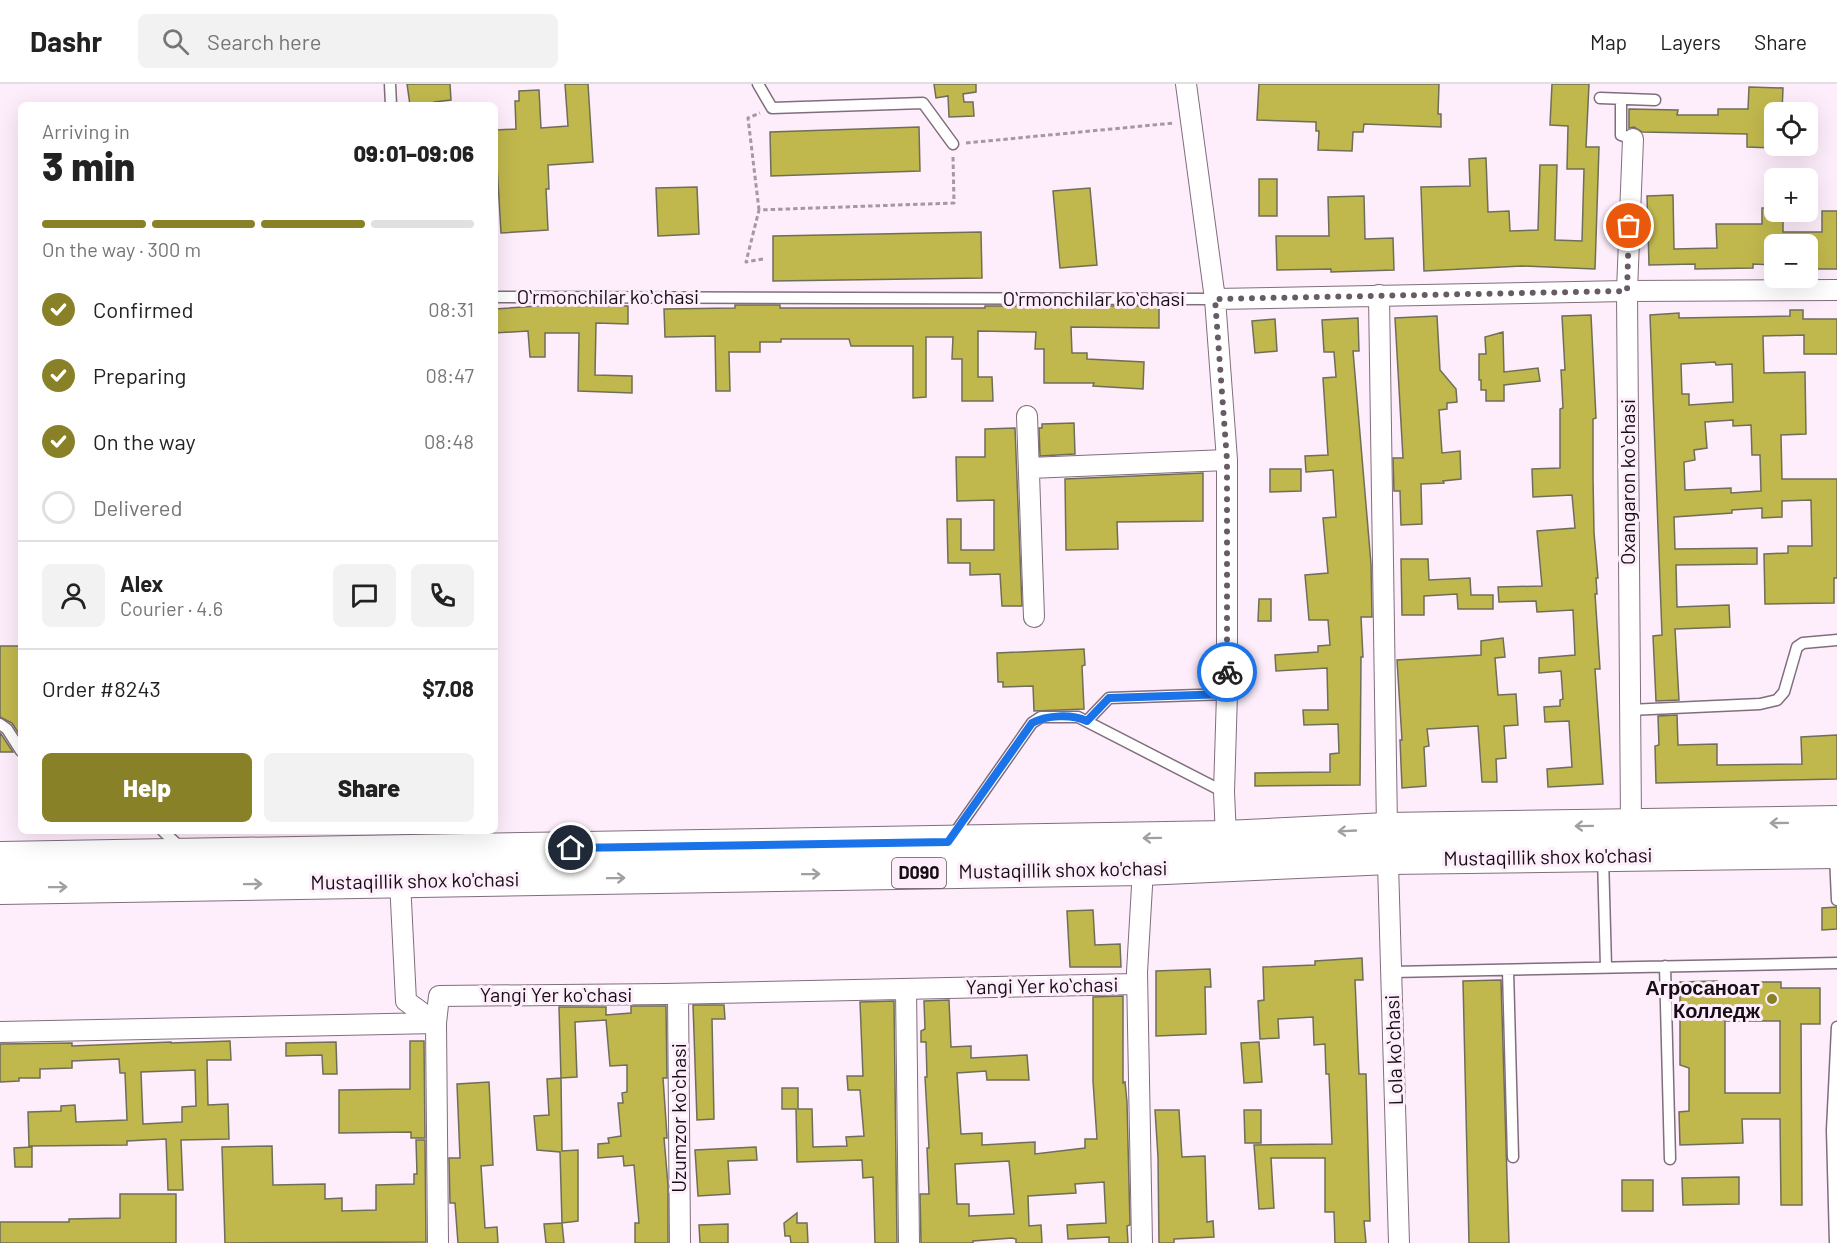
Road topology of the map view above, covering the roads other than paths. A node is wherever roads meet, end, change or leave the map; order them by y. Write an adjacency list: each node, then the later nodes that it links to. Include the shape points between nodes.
1 (390, 84): 7 (lane)
2 (758, 84): 9 (lane, via 772,108 923,103)
3 (1186, 84): 14 (street)
4 (1600, 98): 5 (lane)
5 (1621, 99): 6 (lane); 8 (lane, via 1621,135)
6 (1655, 100)
7 (392, 102)
8 (1633, 139): 11 (street, Oxangaron koʻchasi)
9 (953, 144)
10 (1837, 290): 11 (street, Oʻrmonchilar koʻchasi)
11 (1627, 291): 12 (street, Oʻrmonchilar koʻchasi); 21 (street, Oxangaron koʻchasi)
12 (1379, 295): 14 (street, Oʻrmonchilar koʻchasi); 31 (street, Lola koʻchasi)
13 (498, 297): 14 (lane, Oʻrmonchilar koʻchasi)
14 (1215, 299): 16 (street)
15 (1027, 416): 17 (street)
16 (1227, 460): 17 (street); 20 (street)
17 (1029, 468): 18 (street)
18 (1034, 617)
19 (1837, 640): 21 (lane, via 1803,642 1797,647 1784,692 1777,700)
20 (1227, 694): 22 (lane, via 1109,698); 25 (street)
21 (1629, 710): 27 (street, Oxangaron koʻchasi)
22 (1087, 721): 25 (lane); 30 (lane, via 1078,717 1041,717 1032,723)
23 (0, 724): 24 (lane)
24 (18, 746)
25 (1224, 792): 29 (street)
26 (1837, 822): 27 (main road, Mustaqillik shox ko'chasi / D090, one-way to 27)
27 (1631, 825): 31 (main road, Mustaqillik shox ko'chasi / D090, one-way to 31)
28 (166, 834): 33 (lane)
29 (1226, 837): 30 (main road, Mustaqillik shox ko'chasi / D090, one-way to 30); 31 (main road, Mustaqillik shox ko'chasi / D090, one-way to 29)
30 (948, 842): 36 (main road, Mustaqillik shox ko'chasi / D090)
31 (1388, 844): 34 (main road, Mustaqillik shox ko'chasi / D090); 37 (main road, Mustaqillik shox ko'chasi / D090); 45 (street, Lola koʻchasi)
32 (1836, 852): 34 (main road, Mustaqillik shox ko'chasi / D090); 40 (lane)
33 (189, 855): 35 (main road, Mustaqillik shox ko'chasi / D090); 36 (main road, Mustaqillik shox ko'chasi / D090)
34 (1603, 856): 43 (lane)
35 (0, 858)
36 (690, 861): 37 (main road, Mustaqillik shox ko'chasi / D090, one-way to 37); 38 (main road, Mustaqillik shox ko'chasi / D090, one-way to 36)
37 (1143, 869): 46 (street)
38 (400, 881): 39 (main road, Mustaqillik shox ko'chasi / D090, one-way to 38); 49 (street, via 406,1001)
39 (0, 888)
40 (1837, 900)
41 (1837, 963): 42 (lane)
42 (1665, 966): 43 (lane); 54 (lane)
43 (1605, 967): 44 (lane)
44 (1508, 970): 45 (lane); 53 (lane)
45 (1392, 972): 59 (street, Lola koʻchasi)
46 (1137, 984): 47 (street, Yangi Yer koʻchasi); 58 (street)
47 (906, 989): 48 (street, Yangi Yer koʻchasi); 57 (street)
48 (678, 994): 49 (street, Yangi Yer koʻchasi, via 439,996); 56 (street, Uzumzor koʻchasi)
49 (436, 1023): 51 (street); 55 (street)
50 (1837, 1027): 52 (lane)
51 (0, 1032)
52 (1835, 1130): 60 (lane)
53 (1513, 1156)
54 (1670, 1159)
55 (438, 1243)
56 (680, 1243)
57 (909, 1243)
58 (1142, 1243)
59 (1399, 1243)
60 (1835, 1243)

